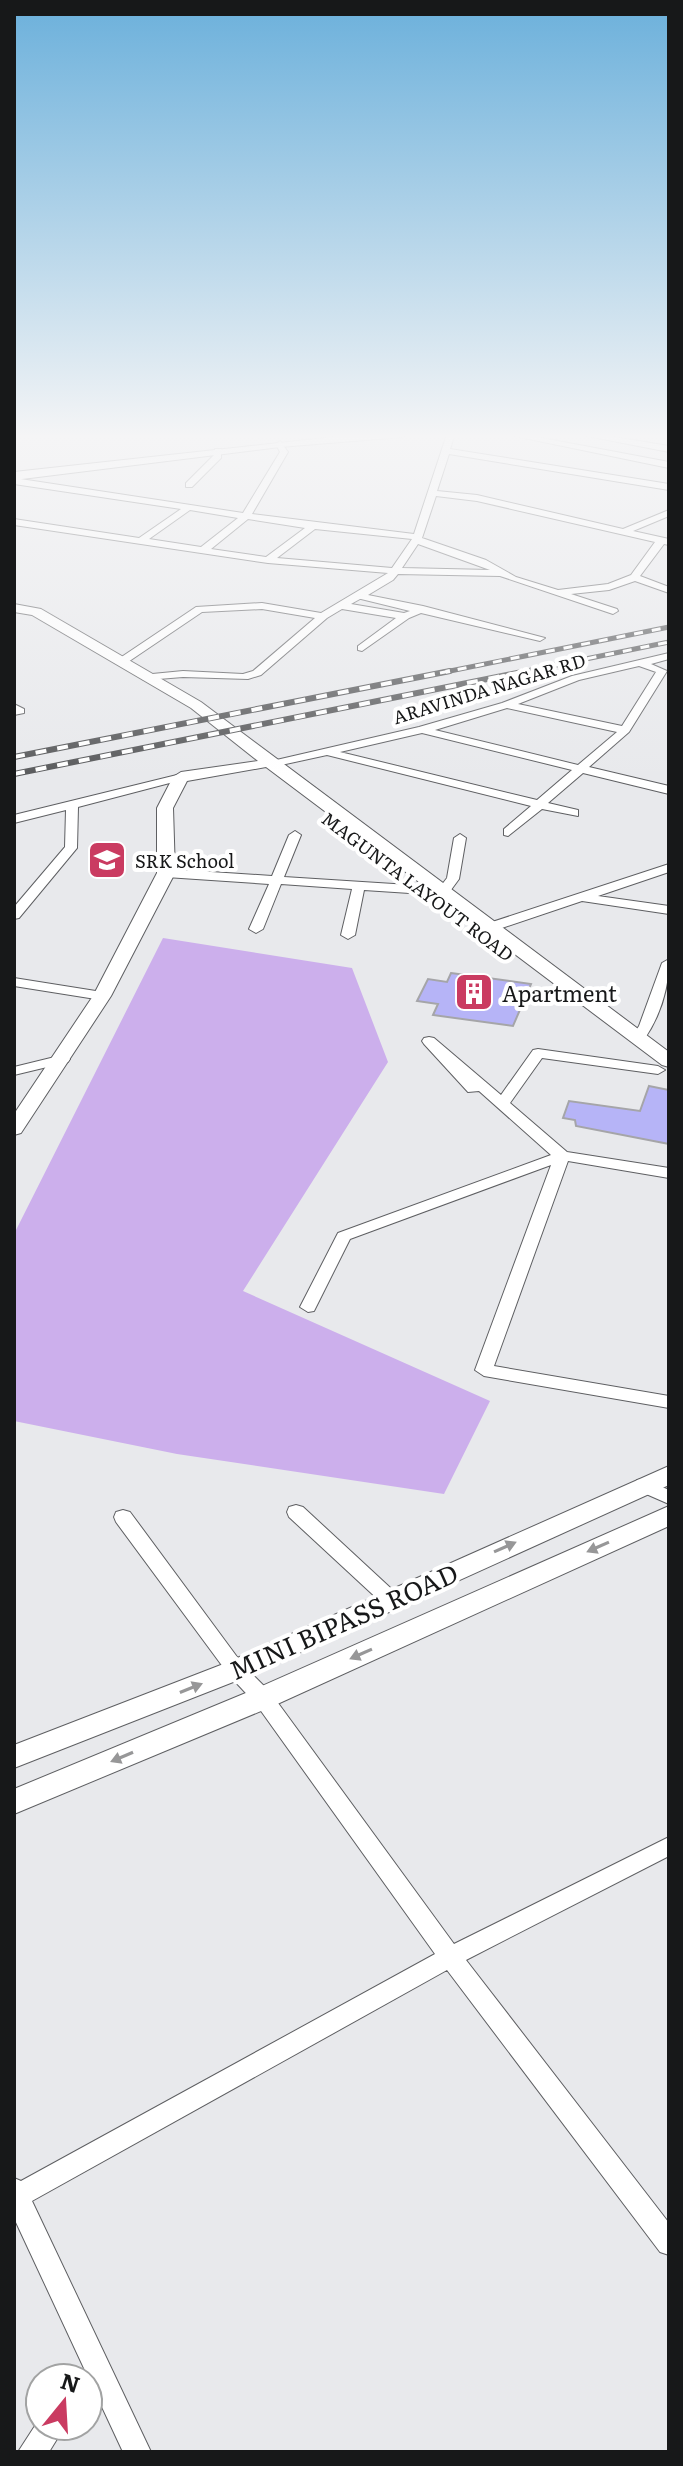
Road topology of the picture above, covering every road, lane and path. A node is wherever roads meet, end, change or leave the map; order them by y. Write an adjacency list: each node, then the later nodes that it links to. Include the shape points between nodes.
1 (197, 549): 6 (street)
2 (282, 549): 7 (street)
3 (410, 549): 8 (street)
4 (450, 549): 9 (street)
5 (658, 549): 10 (street, via 640,564)
6 (203, 550): 7 (street)
7 (268, 560): 8 (street)
8 (395, 571): 9 (street); 13 (street)
9 (503, 573): 12 (street)
10 (635, 577): 11 (street); 12 (street, via 608,588)
11 (669, 590)
12 (553, 593): 17 (street)
13 (361, 596): 14 (street); 16 (street)
14 (341, 606): 18 (street); 19 (street)
15 (14, 608): 23 (street, MAGUNTA LAYOUT ROAD, via 36,612)
16 (423, 609): 19 (street); 20 (street)
17 (613, 611)
18 (323, 616): 23 (street, via 262,606 200,609); 25 (street, via 250,675)
19 (405, 616): 21 (street)
20 (540, 638)
21 (362, 648)
22 (669, 656): 24 (street, ARAVINDA NAGAR RD)
23 (121, 662): 25 (street, MAGUNTA LAYOUT ROAD)
24 (637, 662): 26 (street, ARAVINDA NAGAR RD); 28 (street, via 662,671)
25 (146, 677): 30 (street, MAGUNTA LAYOUT ROAD)
26 (506, 705): 27 (street, ARAVINDA NAGAR RD); 28 (street)
27 (422, 730): 29 (street, ARAVINDA NAGAR RD); 31 (street)
28 (625, 730): 31 (street)
29 (330, 753): 30 (street, ARAVINDA NAGAR RD); 35 (street)
30 (265, 765): 32 (street); 45 (street, MAGUNTA LAYOUT ROAD)
31 (583, 769): 33 (street); 35 (street)
32 (181, 777): 34 (street); 42 (street, via 165,808)
33 (669, 790)
34 (72, 805): 37 (street); 48 (street, via 71,848)
35 (539, 805): 36 (street); 38 (street)
36 (574, 813)
37 (14, 819)
38 (508, 832)
39 (295, 835): 43 (street)
40 (460, 838): 45 (street, via 453,879)
41 (669, 868): 46 (street)
42 (166, 873): 43 (street); 54 (street)
43 (276, 880): 44 (street); 50 (street)
44 (359, 885): 45 (street); 51 (street)
45 (434, 891): 49 (street, MAGUNTA LAYOUT ROAD); 57 (street, MAGUNTA LAYOUT ROAD)
46 (581, 897): 47 (street); 49 (street)
47 (669, 910)
48 (14, 915)
49 (491, 927): 55 (street, MAGUNTA LAYOUT ROAD)
50 (256, 929)
51 (348, 935)
52 (669, 963): 55 (street)
53 (14, 982): 54 (street)
54 (102, 996): 56 (street)
55 (638, 1038): 57 (street, MAGUNTA LAYOUT ROAD)
56 (63, 1059): 58 (street); 61 (street)
57 (665, 1070): 60 (street, via 538,1053)
58 (14, 1071)
59 (473, 1089): 60 (street, via 429,1041)
60 (502, 1104): 62 (street)
61 (14, 1129)
62 (562, 1156): 63 (street); 64 (street, via 344,1236); 65 (street, via 484,1370)
63 (669, 1173)
64 (308, 1307)
65 (669, 1402)
66 (656, 1480): 67 (street); 71 (street, MINI BIPASS ROAD, one-way to 66)
67 (669, 1498)
68 (296, 1512): 71 (street)
69 (669, 1515): 73 (street, one-way to 73)
70 (123, 1517): 72 (street)
71 (390, 1599): 72 (street, MINI BIPASS ROAD)
72 (236, 1670): 73 (street); 74 (street, MINI BIPASS ROAD, one-way to 72)
73 (263, 1698): 75 (street, one-way to 75); 77 (street)
74 (14, 1757)
75 (14, 1802)
76 (669, 1846): 77 (street)
77 (450, 1957): 78 (street); 79 (street)
78 (16, 2193): 80 (street)
79 (669, 2243)
80 (87, 2362)
81 (104, 2394): 82 (street)
82 (137, 2452)

